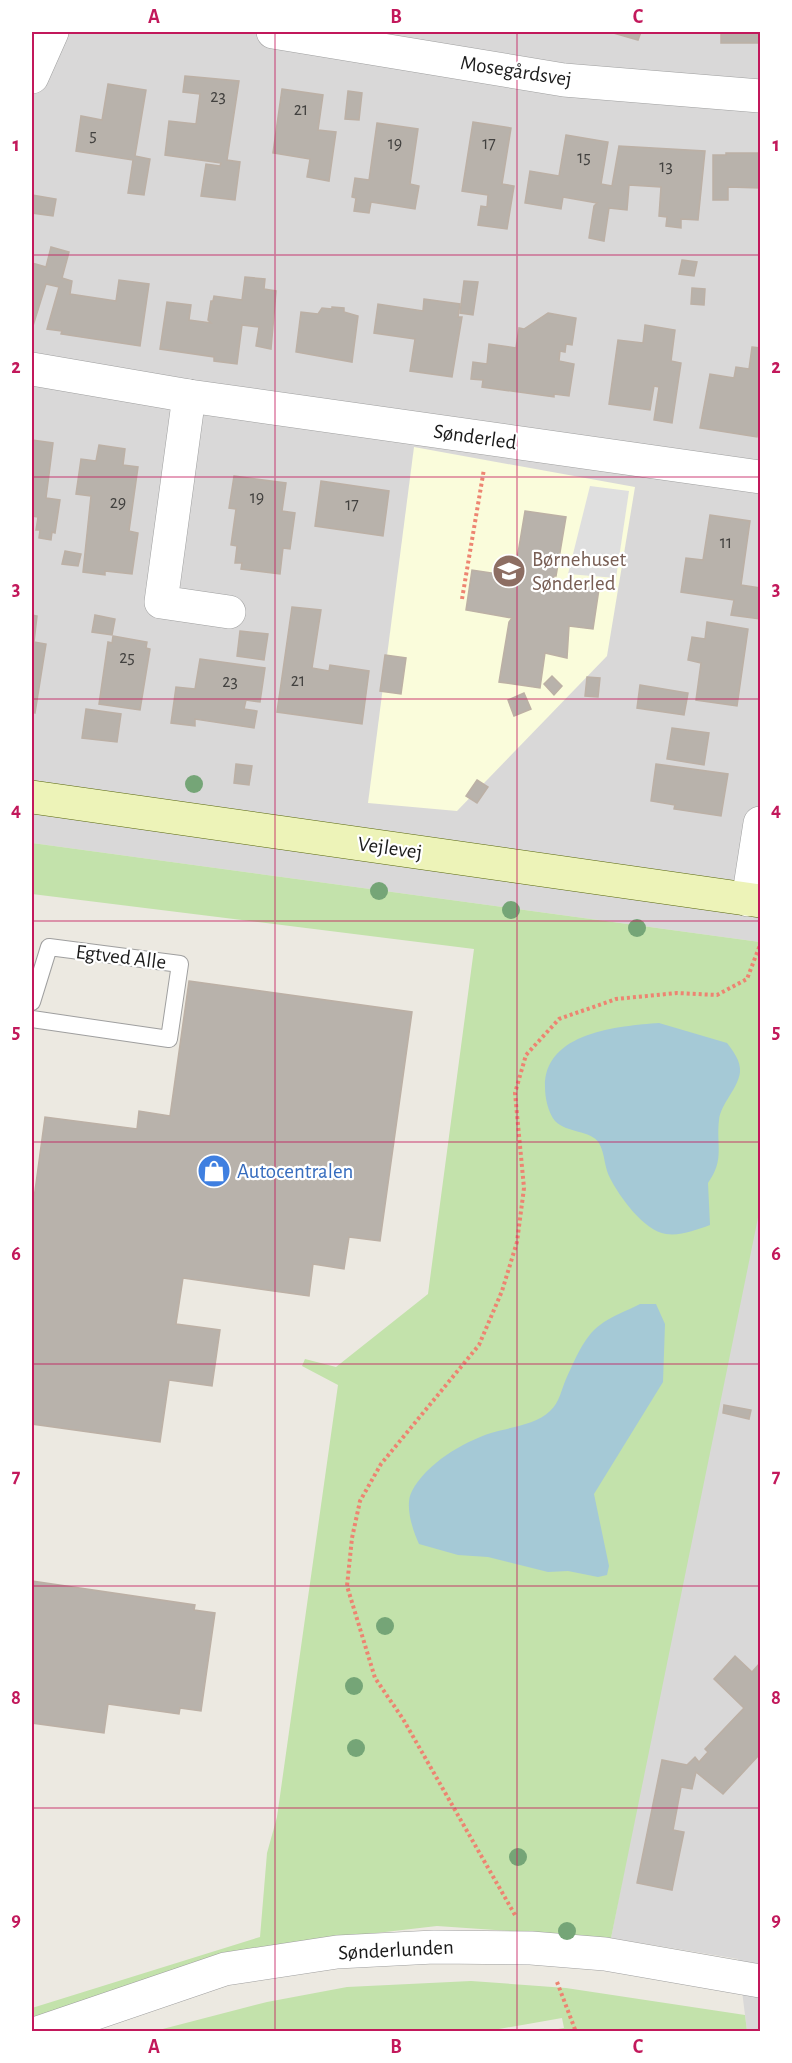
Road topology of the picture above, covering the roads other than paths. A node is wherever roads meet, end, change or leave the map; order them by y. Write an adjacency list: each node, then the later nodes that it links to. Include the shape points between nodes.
1 (52, 32): 3 (street)
2 (273, 32): 4 (street, Mosegårdsvej, via 564,80)
3 (32, 77)
4 (760, 96)
5 (32, 369): 6 (street, Sønderled)
6 (189, 396): 7 (street, Sønderled); 8 (street, via 160,602)
7 (760, 477)
8 (229, 612)
9 (32, 796): 11 (street, Vejlevej)
10 (760, 823): 11 (street, Vejlevej)
11 (754, 900)
12 (32, 1002): 13 (lane, Egtved Alle, via 49,947 180,964 169,1039)
13 (32, 1019)
14 (760, 1981): 15 (street, Sønderlunden, via 605,1954 531,1948 337,1952 225,1969)
15 (40, 2031)

